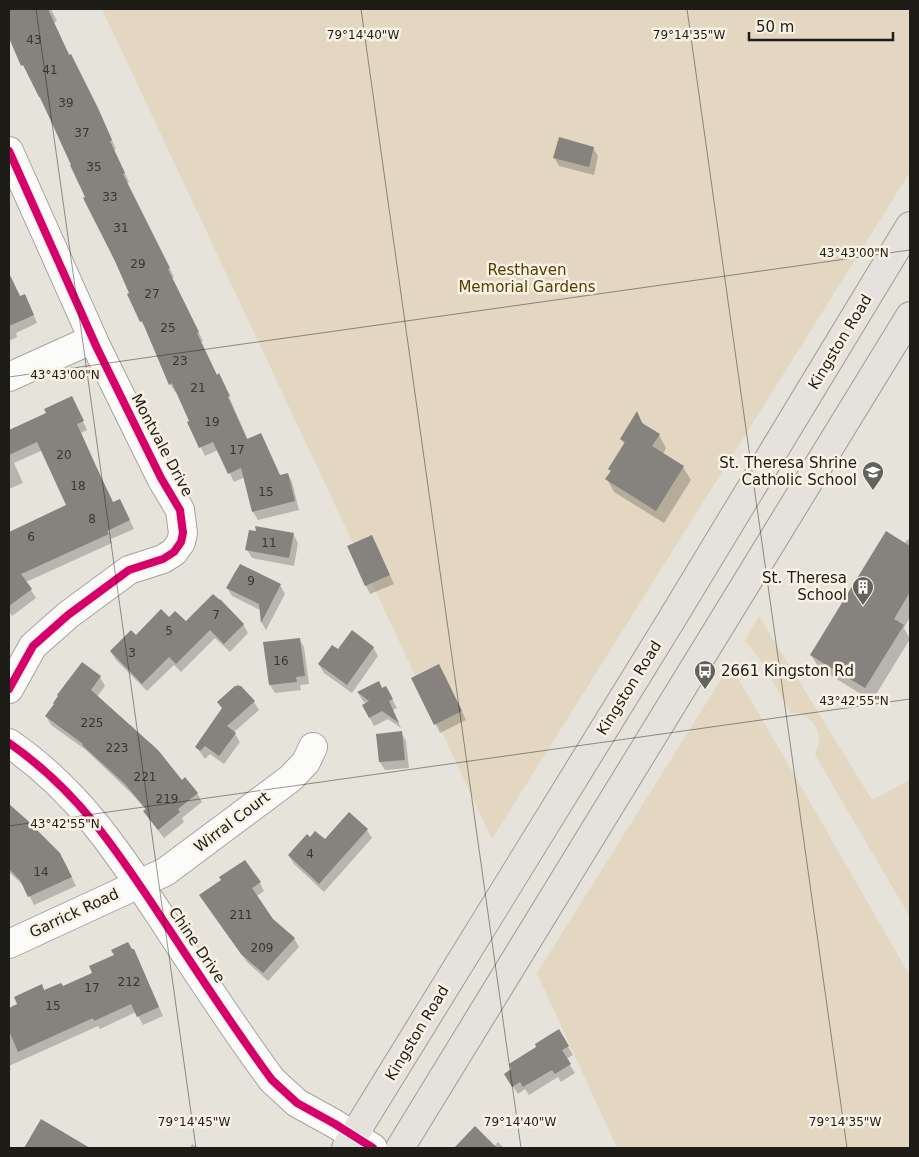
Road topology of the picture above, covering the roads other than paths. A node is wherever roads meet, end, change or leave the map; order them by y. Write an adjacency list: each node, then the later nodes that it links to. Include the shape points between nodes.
1 (9, 151): 4 (street, Montvale Drive)
2 (910, 226): 11 (main road, Kingston Road)
3 (910, 316): 12 (main road)
4 (93, 339): 5 (street); 6 (street, Montvale Drive, via 180,510 181,542 163,559 129,570 68,615 33,646)
5 (9, 377)
6 (9, 689)
7 (9, 743): 9 (street, Chine Drive, via 69,793 106,835)
8 (313, 747): 9 (street, Wirral Court, via 306,762 291,778 165,872)
9 (139, 883): 10 (street, Garrick Road); 11 (street, Chine Drive, via 272,1080 297,1103)
10 (9, 944)
11 (358, 1144)
12 (400, 1148)

